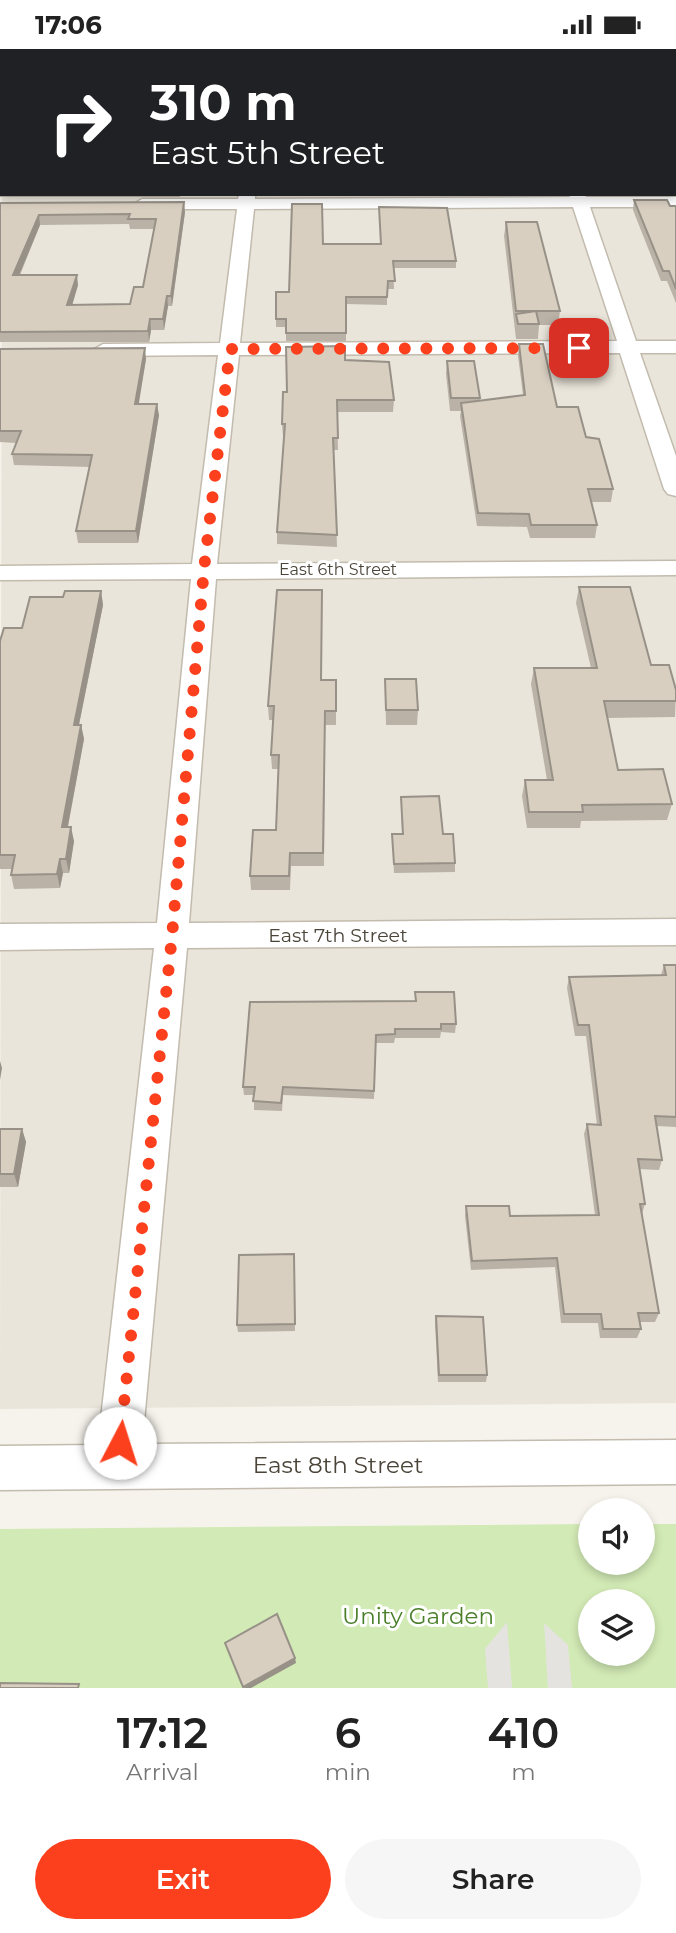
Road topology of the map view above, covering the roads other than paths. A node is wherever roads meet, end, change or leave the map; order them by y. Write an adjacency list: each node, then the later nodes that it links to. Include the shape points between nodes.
1 (247, 199): 2 (street); 4 (street); 7 (street)
2 (578, 199): 3 (street); 6 (street)
3 (676, 202)
4 (127, 204)
5 (676, 347): 6 (street)
6 (628, 348): 7 (street); 9 (street)
7 (230, 349): 8 (street); 11 (street)
8 (84, 350)
9 (676, 489)
10 (676, 568): 11 (street, East 6th Street)
11 (204, 569): 12 (street, East 6th Street); 14 (street)
12 (0, 573)
13 (676, 932): 14 (street, East 7th Street)
14 (172, 936): 15 (street, East 7th Street); 17 (street)
15 (0, 937)
16 (676, 1462): 17 (street, East 8th Street)
17 (118, 1467): 18 (street, East 8th Street)
18 (0, 1468)

